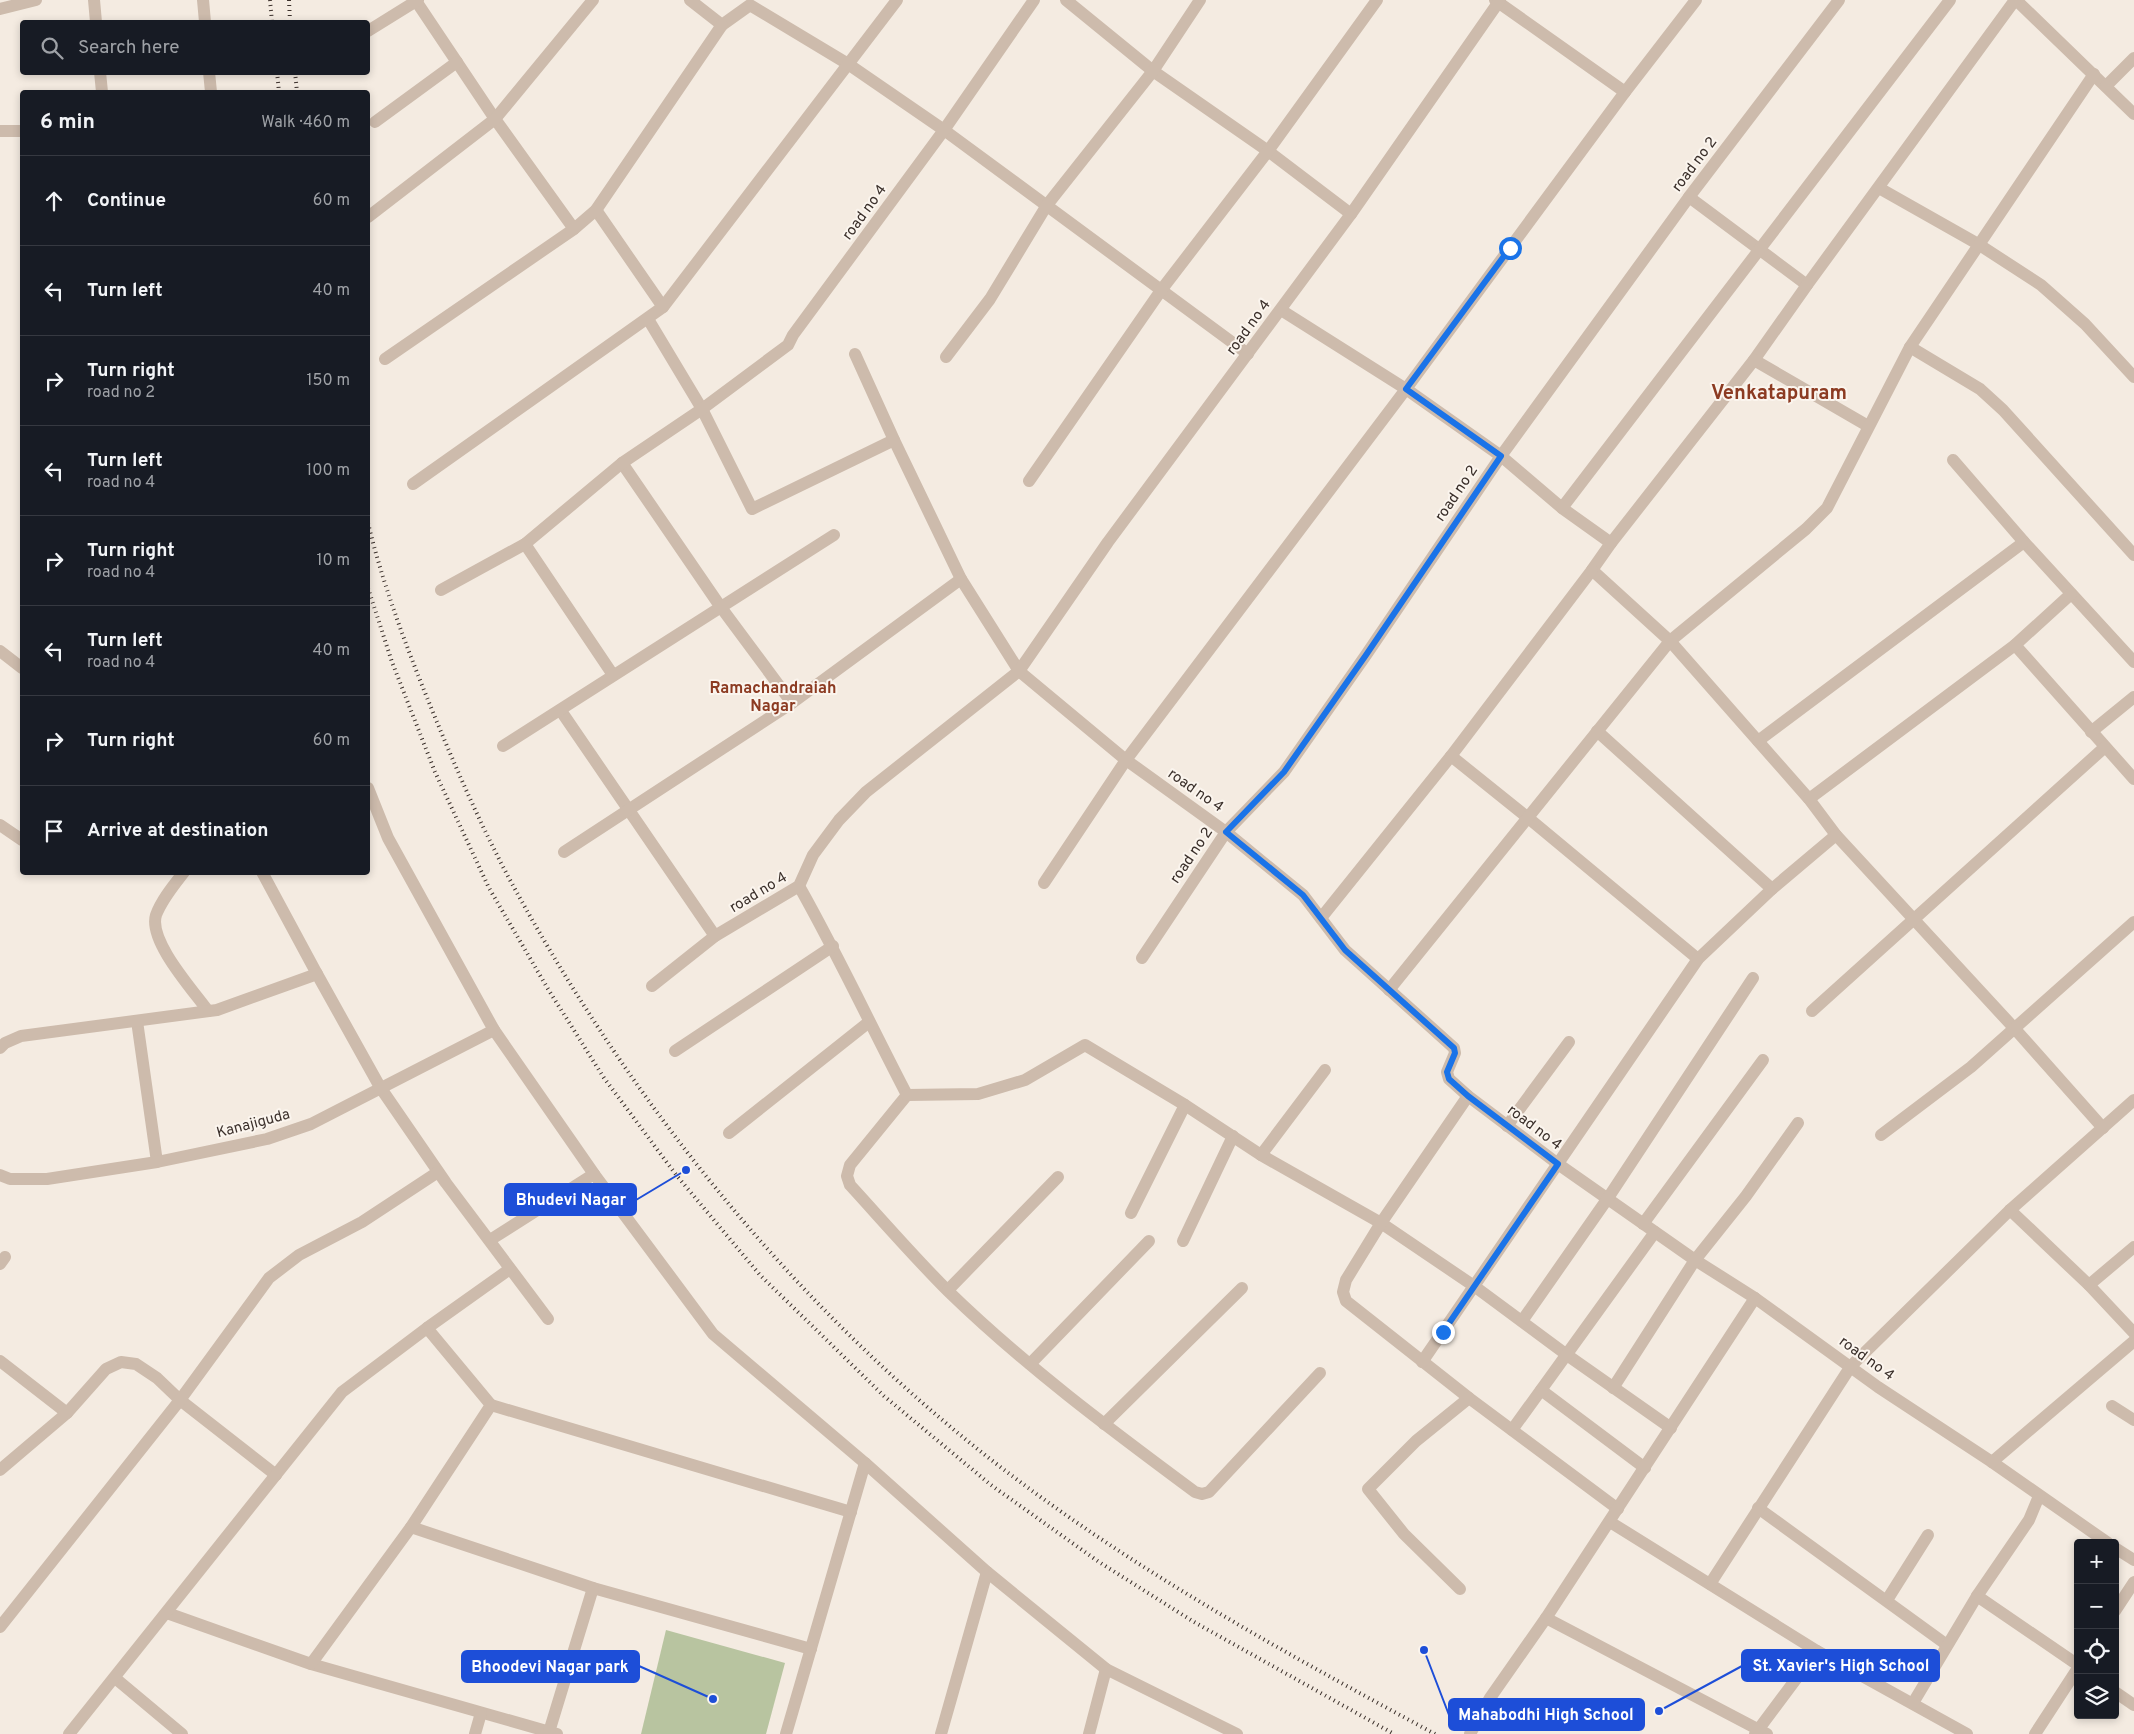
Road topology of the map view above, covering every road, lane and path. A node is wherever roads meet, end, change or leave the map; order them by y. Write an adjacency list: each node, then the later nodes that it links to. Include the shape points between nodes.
1 (36, 0): 18 (street)
2 (94, 0): 19 (street)
3 (203, 0): 20 (street)
4 (417, 0): 22 (street); 24 (street)
5 (593, 0): 35 (street)
6 (690, 0): 21 (street)
7 (897, 0): 25 (street)
8 (1034, 0): 37 (street, road no 4)
9 (1066, 0): 26 (street)
10 (1200, 0): 26 (street)
11 (1377, 0): 40 (street)
12 (1696, 0): 33 (street)
13 (1839, 0): 42 (street, road no 2)
14 (1950, 0): 49 (street)
15 (2015, 0): 27 (street); 41 (street)
16 (1498, 1): 33 (street); 45 (street, road no 4)
17 (752, 3): 21 (street); 25 (street)
18 (0, 9)
19 (96, 20)
20 (205, 20)
21 (722, 25): 44 (street)
22 (370, 31)
23 (2134, 58): 30 (street)
24 (457, 62): 35 (street); 36 (street)
25 (848, 64): 37 (street); 52 (street)
26 (1153, 71): 40 (street); 43 (street)
27 (2094, 74): 30 (street); 48 (street)
28 (100, 75): 31 (street)
29 (209, 75): 32 (street)
30 (2106, 86): 34 (street)
31 (102, 90)
32 (210, 90)
33 (1625, 92): 62 (street)
34 (2134, 114)
35 (495, 119): 46 (street); 47 (street)
36 (375, 122)
37 (944, 130): 43 (street); 63 (street, road no 4, via 788,345)
38 (20, 131): 39 (street)
39 (0, 132)
40 (1268, 151): 45 (street); 51 (street)
41 (1879, 188): 48 (street); 50 (street)
42 (1689, 197): 49 (street); 66 (street, road no 2)
43 (1048, 205): 51 (street); 58 (street, via 990,300)
44 (596, 210): 47 (street); 52 (street)
45 (1351, 214): 53 (street, road no 4)
46 (370, 215)
47 (574, 228): 59 (street)
48 (1978, 244): 55 (street); 61 (street, via 2041,285 2085,324)
49 (1760, 250): 50 (street); 71 (street)
50 (1808, 285): 60 (street)
51 (1162, 289): 57 (street); 69 (street)
52 (663, 307): 54 (street)
53 (1281, 310): 57 (street, road no 4); 62 (street)
54 (648, 319): 63 (street); 70 (street)
55 (1910, 347): 64 (street); 76 (street, via 1967,380 2003,410)
56 (856, 354): 65 (street, road no 4)
57 (1248, 354): 87 (street, road no 4, via 1108,542)
58 (946, 358)
59 (385, 359)
60 (1754, 360): 64 (street); 74 (street)
61 (2134, 377)
62 (1406, 389): 66 (street); 98 (street)
63 (702, 410): 65 (street, via 752,509); 68 (street, road no 4)
64 (1868, 426): 82 (street, via 1827,508)
65 (894, 440): 78 (street, road no 4)
66 (1501, 456): 71 (street); 105 (street, road no 2, via 1284,772)
67 (1953, 460): 73 (street)
68 (622, 463): 75 (street, road no 4); 81 (street)
69 (1029, 480)
70 (413, 484)
71 (1562, 508): 74 (street)
72 (834, 535): 81 (street)
73 (2024, 542): 80 (street); 94 (street)
74 (1611, 543): 77 (street)
75 (525, 544): 79 (street, road no 4); 88 (street)
76 (2134, 555)
77 (1592, 570): 82 (street); 97 (street)
78 (961, 579): 87 (street, road no 4); 90 (street)
79 (441, 590)
80 (2071, 594): 83 (street); 85 (street)
81 (720, 606): 88 (street); 90 (street)
82 (1670, 641): 92 (street); 94 (street)
83 (2015, 645): 93 (street); 101 (street)
84 (0, 651): 86 (street)
85 (2134, 662)
86 (20, 666)
87 (1018, 671): 98 (street, road no 4); 112 (street, road no 4, via 866,792 839,820 813,855)
88 (613, 675): 91 (street)
89 (2134, 697): 93 (street)
90 (792, 703): 102 (street)
91 (561, 711): 95 (street); 102 (street)
92 (1597, 732): 103 (street); 113 (street)
93 (2091, 732): 96 (street)
94 (1758, 741): 101 (street)
95 (503, 746)
96 (2105, 747): 99 (street); 115 (street)
97 (1451, 756): 103 (street); 114 (street)
98 (1126, 760): 105 (street, road no 4); 111 (street)
99 (2134, 779)
100 (370, 793): 130 (street, via 388,838)
101 (1809, 798): 106 (street)
102 (629, 810): 108 (street); 117 (street)
103 (1528, 817): 120 (street); 124 (street)
104 (0, 825): 107 (street)
105 (1226, 832): 114 (street, road no 4, via 1303,895); 119 (street, road no 2)
106 (1836, 834): 113 (street); 115 (street)
107 (20, 839)
108 (564, 852)
109 (182, 875): 126 (street, via 156,916 156,930 165,952)
110 (264, 875): 121 (street)
111 (1044, 883)
112 (799, 886): 117 (street, road no 4); 118 (street)
113 (1772, 889): 120 (street)
114 (1321, 918): 124 (street, road no 4, via 1345,950)
115 (1913, 919): 125 (street); 129 (street)
116 (2134, 922): 129 (street)
117 (715, 936): 123 (street, road no 4)
118 (832, 946): 128 (street); 133 (street)
119 (1142, 958)
120 (1698, 959): 149 (street)
121 (317, 974): 126 (street); 136 (street)
122 (1753, 978): 154 (street)
123 (652, 986)
124 (1389, 990): 138 (street, road no 4, via 1454,1048 1447,1072 1449,1079)
125 (1812, 1010)
126 (208, 1011): 127 (street)
127 (137, 1021): 132 (street, via 21,1036); 148 (street)
128 (868, 1022): 137 (street); 144 (street)
129 (2015, 1029): 143 (street); 145 (street, via 1971,1067)
130 (494, 1030): 136 (street, Kanajiguda); 151 (street)
131 (1569, 1042): 142 (street)
132 (0, 1048)
133 (675, 1051)
134 (1763, 1060): 158 (street)
135 (1325, 1070): 147 (street)
136 (380, 1087): 148 (street, Kanajiguda, via 310,1124 267,1139); 150 (street)
137 (907, 1095): 140 (street, via 978,1094 1025,1080 1085,1045); 169 (street, via 850,1165 847,1176 850,1185)
138 (1468, 1096): 142 (street, road no 4); 157 (street)
139 (2134, 1100): 143 (street)
140 (1185, 1105): 146 (street); 156 (street)
141 (1798, 1123): 164 (street)
142 (1507, 1126): 149 (street, road no 4)
143 (2103, 1128): 155 (street)
144 (729, 1133)
145 (1881, 1135)
146 (1232, 1136): 147 (street); 162 (street)
147 (1261, 1155): 157 (street)
148 (157, 1162): 152 (street, Kanajiguda, via 47,1179 10,1179)
149 (1558, 1164): 154 (street, road no 4); 167 (street)
150 (438, 1172): 160 (street); 185 (street, via 362,1222 299,1254 269,1278)
151 (594, 1174): 160 (street); 194 (street, via 713,1334)
152 (0, 1175)
153 (1058, 1177): 169 (street)
154 (1608, 1198): 158 (street, road no 4); 172 (street)
155 (2010, 1210): 166 (street); 180 (street)
156 (1131, 1213)
157 (1380, 1223): 167 (street); 178 (street, via 1346,1280 1343,1292 1346,1301)
158 (1643, 1224): 159 (street, road no 4)
159 (1655, 1232): 164 (street, road no 4); 176 (street)
160 (490, 1240): 165 (street)
161 (1149, 1241): 179 (street)
162 (1184, 1241)
163 (2134, 1247): 166 (street)
164 (1695, 1260): 170 (street, road no 4); 182 (street)
165 (510, 1269): 171 (street); 173 (street)
166 (2089, 1284): 174 (street)
167 (1474, 1286): 172 (street); 178 (street)
168 (1242, 1288): 190 (street)
169 (948, 1290): 179 (street)
170 (1754, 1298): 180 (street, road no 4); 191 (street)
171 (548, 1320)
172 (1522, 1321): 176 (street)
173 (427, 1328): 186 (street); 197 (street, via 342,1392)
174 (2134, 1333)
175 (2134, 1342): 193 (street)
176 (1567, 1356): 182 (street); 183 (street)
177 (0, 1361): 188 (street)
178 (1422, 1362): 184 (street)
179 (1030, 1364): 190 (street)
180 (1850, 1366): 193 (street, road no 4); 200 (street)
181 (1320, 1373): 190 (street, via 1209,1492 1202,1494)
182 (1613, 1388): 191 (street)
183 (1541, 1390): 192 (street); 195 (street)
184 (1469, 1398): 192 (street); 212 (street, via 1416,1441 1368,1489 1404,1534)
185 (180, 1400): 188 (street, via 136,1364 121,1362 106,1369); 197 (street); 218 (street)
186 (490, 1405): 201 (street); 203 (street)
187 (2112, 1406): 189 (street)
188 (67, 1413): 196 (street)
189 (2134, 1420)
190 (1104, 1424)
191 (1671, 1428): 195 (street)
192 (1512, 1430): 199 (street)
193 (1992, 1462): 198 (street, road no 4)
194 (865, 1463): 201 (street); 208 (street)
195 (1645, 1468): 199 (street)
196 (0, 1470)
197 (276, 1475): 216 (street)
198 (2039, 1496): 205 (street, road no 4); 213 (street, via 2029,1520)
199 (1618, 1508): 202 (street)
200 (1758, 1508): 210 (street); 214 (street)
201 (851, 1512): 220 (street)
202 (1610, 1522): 210 (street); 217 (street)
203 (411, 1527): 211 (street); 222 (street)
204 (1928, 1535): 214 (street)
205 (2102, 1539)
206 (2119, 1551): 207 (street)
207 (2134, 1560)
208 (987, 1572): 224 (street); 237 (street)
209 (2134, 1582): 215 (street)
210 (1710, 1584): 221 (street)
211 (593, 1588): 220 (street); 232 (street)
212 (1460, 1588)
213 (1977, 1596): 219 (street); 223 (street)
214 (1887, 1600): 219 (street)
215 (2119, 1605)
216 (167, 1613): 222 (street); 226 (street)
217 (1546, 1618): 231 (street); 240 (street, via 1490,1698)
218 (0, 1627)
219 (1947, 1645): 228 (street)
220 (811, 1649): 236 (street)
221 (1817, 1651): 228 (street); 231 (street)
222 (311, 1664): 230 (street)
223 (2074, 1664)
224 (1106, 1669): 238 (street); 239 (street)
225 (2074, 1673): 242 (street)
226 (115, 1678): 233 (street); 234 (street)
227 (2119, 1695): 229 (street)
228 (1913, 1703): 241 (street)
229 (2134, 1705)
230 (481, 1713): 232 (street); 235 (street)
231 (1760, 1732)
232 (553, 1733)
233 (69, 1734)
234 (182, 1734)
235 (475, 1734)
236 (786, 1734)
237 (941, 1734)
238 (1089, 1734)
239 (1237, 1734)
240 (1470, 1734)
241 (1967, 1734)
242 (2035, 1734)

